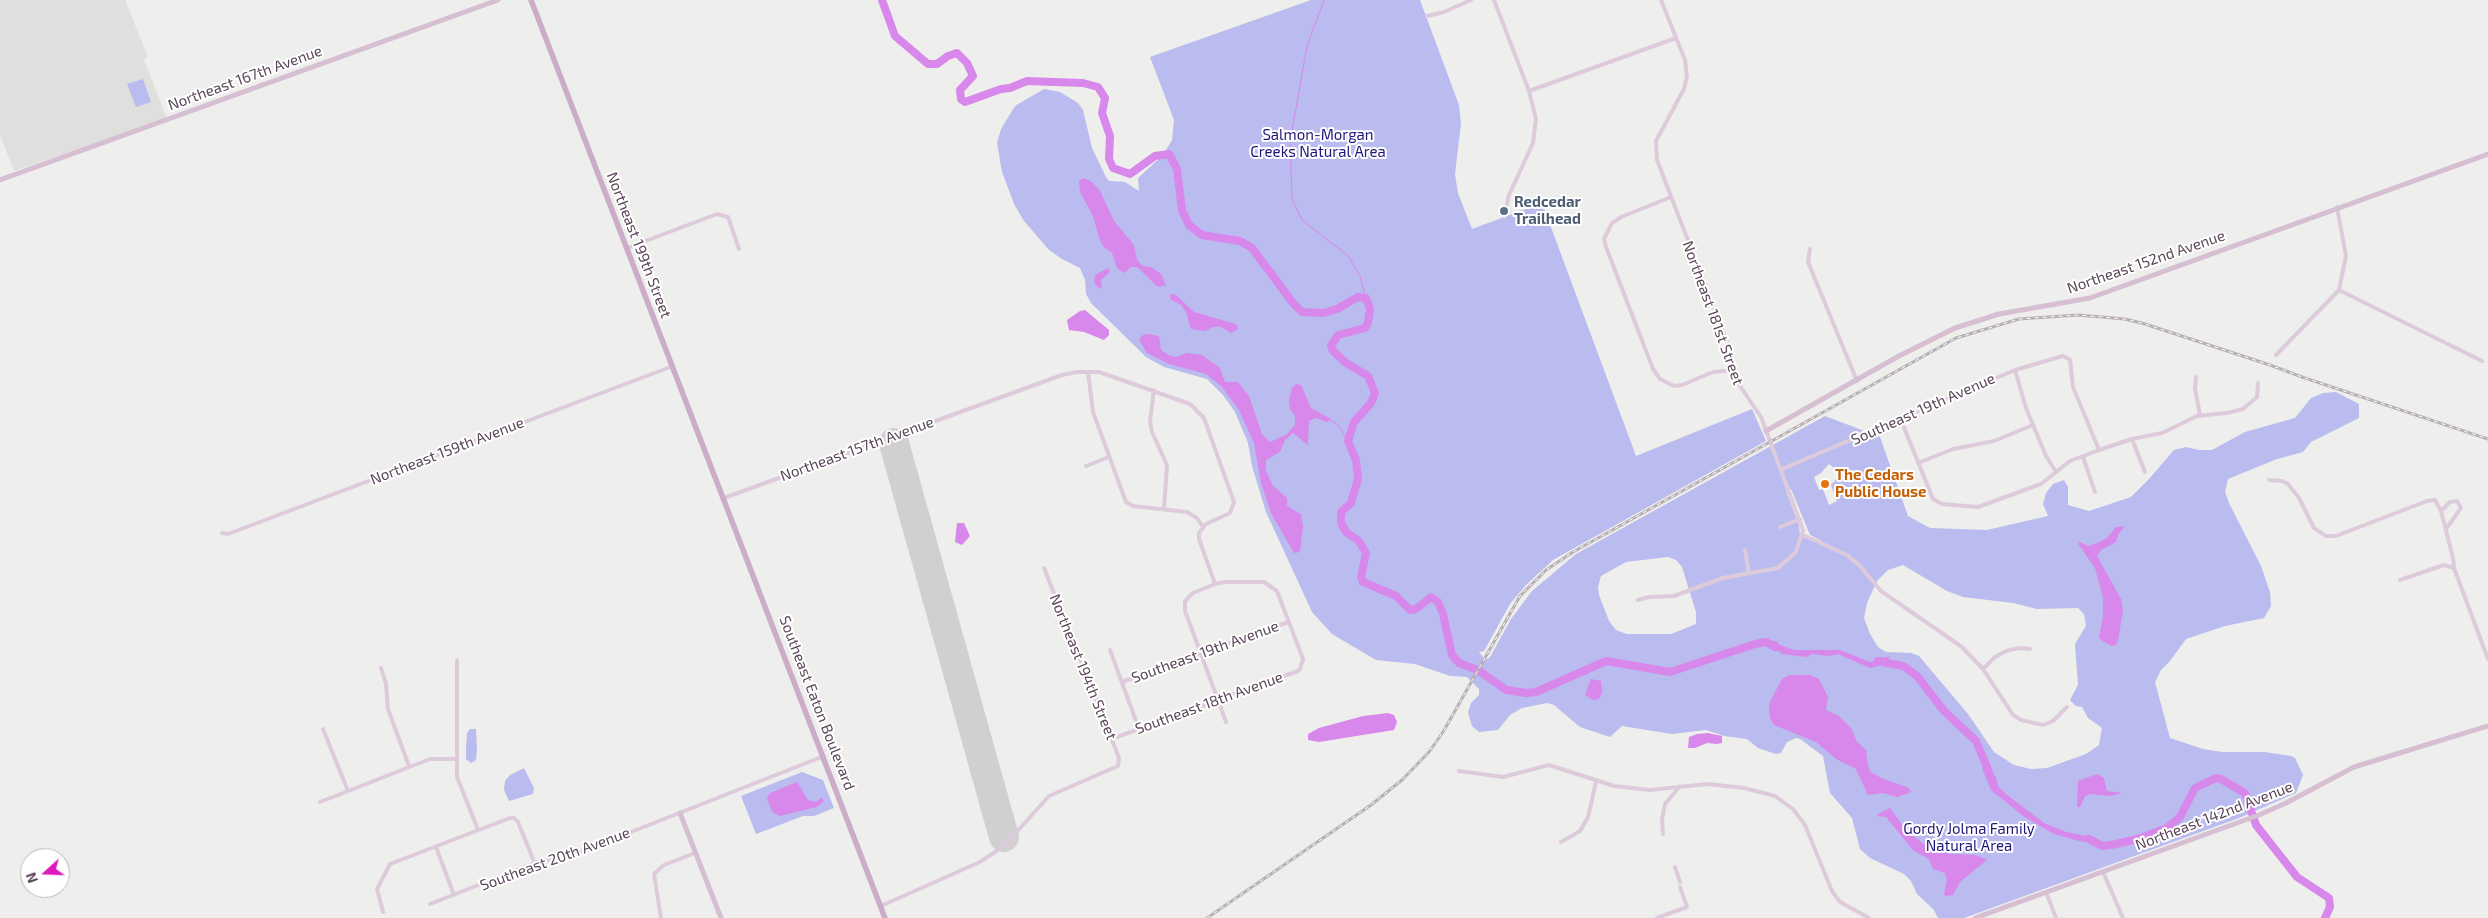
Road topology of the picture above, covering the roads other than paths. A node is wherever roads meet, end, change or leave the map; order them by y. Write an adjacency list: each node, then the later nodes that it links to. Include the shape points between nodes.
1 (498, 0): 10 (street, Northeast 167th Avenue)
2 (531, 0): 14 (main road, Northeast 199th Street)
3 (1472, 0): 6 (street)
4 (1494, 0): 8 (street)
5 (1661, 0): 7 (street, Northeast 181st Street)
6 (1427, 16)
7 (1676, 38): 8 (street); 11 (street, Northeast 181st Street, via 1685,60 1687,76 1684,89 1658,135 1656,148 1659,168)
8 (1529, 91): 13 (street, via 1536,115 1535,137 1509,195)
9 (2488, 154): 12 (street, Northeast 152nd Avenue)
10 (0, 180)
11 (1671, 197): 21 (street, Northeast 181st Street, via 1729,348); 21 (street, via 1612,223 1604,240 1606,247 1653,369 1660,379 1674,386 1682,385 1713,372)
12 (2337, 207): 17 (street, via 2346,256); 25 (street, Northeast 152nd Avenue, via 2090,298 2001,314 1967,324 1928,341)
13 (1504, 217)
14 (627, 248): 15 (street, via 717,214 728,217); 20 (main road, Northeast 199th Street)
15 (739, 249)
16 (1810, 249): 25 (street, via 1808,262)
17 (2339, 290): 18 (street); 19 (street)
18 (2276, 355)
19 (2482, 361)
20 (673, 366): 43 (main road, Northeast 199th Street); 50 (street, Northeast 159th Avenue, via 228,534)
21 (1732, 370): 31 (street, Northeast 181st Street, via 1738,384 1757,409)
22 (2015, 370): 29 (street, Southeast 19th Avenue); 30 (street); 33 (street, Southeast 19th Avenue, via 2058,356 2067,357 2073,387)
23 (1088, 372): 27 (street, Northeast 157th Avenue, via 1099,372); 34 (street, via 1093,412); 43 (street, Northeast 157th Avenue, via 1062,375)
24 (2196, 376): 28 (street, via 2194,388)
25 (1857, 380): 31 (street, Northeast 152nd Avenue)
26 (2258, 383): 28 (street, via 2256,397 2243,409)
27 (1154, 390): 44 (street, via 1150,421 1167,465); 47 (street, Northeast 157th Avenue, via 1190,404 1199,411 1233,497 1233,508 1228,515)
28 (2200, 415): 32 (street, via 2162,433)
29 (1901, 420): 36 (street); 38 (street, Southeast 19th Avenue)
30 (2033, 425): 36 (street); 39 (street)
31 (1766, 431): 38 (street, Northeast 181st Street)
32 (2132, 439): 33 (street); 40 (street)
33 (2099, 450): 35 (street)
34 (1109, 457): 37 (street); 44 (street, via 1128,504)
35 (2082, 457): 39 (street); 42 (street)
36 (1918, 463): 39 (street, via 1929,492 1938,503 1970,507 1987,505 2041,484)
37 (1086, 466)
38 (1782, 469): 46 (street, Northeast 181st Street)
39 (2056, 472)
40 (2145, 472)
41 (2269, 480): 45 (street, via 2288,484 2314,528 2326,536 2336,536 2427,501 2435,500)
42 (2096, 492)
43 (724, 498): 75 (main road, Southeast Eaton Boulevard)
44 (1164, 509): 47 (street, via 1189,513)
45 (2441, 511): 49 (street); 49 (street, via 2450,502 2457,501 2461,505)
46 (1800, 518): 48 (street); 51 (street, Northeast 181st Street)
47 (1203, 526): 57 (street, via 1198,539)
48 (1780, 527)
49 (2446, 529): 54 (street)
50 (222, 533)
51 (1803, 535): 55 (street, via 1796,552 1783,565); 66 (street, via 1847,555 1881,591 1962,648)
52 (1745, 550): 55 (street)
53 (1044, 568): 95 (street, Northeast 194th Street, via 1119,758 1118,766 1049,796 1004,846 980,862)
54 (2454, 568): 56 (street, via 2444,565); 63 (street)
55 (1749, 573): 58 (street, via 1723,578 1674,596)
56 (2400, 580)
57 (1215, 584): 59 (street, via 1261,581 1270,584 1277,591); 62 (street, via 1193,593 1185,602)
58 (1638, 600)
59 (1288, 622): 62 (street, Southeast 19th Avenue); 68 (street, Southeast 18th Avenue, via 1303,659 1298,671)
60 (2030, 649): 66 (street, via 2006,651)
61 (1110, 650): 67 (street)
62 (1200, 654): 67 (street, Southeast 19th Avenue); 68 (street)
63 (2488, 659)
64 (457, 660): 76 (street)
65 (381, 668): 77 (street, via 389,713)
66 (1983, 669): 69 (street, via 2006,707 2021,720 2043,725 2053,721)
67 (1122, 682): 73 (street)
68 (1218, 700): 70 (street); 73 (street, Southeast 18th Avenue)
69 (2067, 707)
70 (1226, 722)
71 (2488, 726): 91 (street, Northeast 142nd Avenue, via 2354,767 2286,804)
72 (324, 729): 81 (street)
73 (1139, 729): 74 (street, Southeast 18th Avenue)
74 (1117, 737)
75 (824, 756): 83 (street, Southeast 20th Avenue); 95 (main road, Southeast Eaton Boulevard)
76 (456, 759): 77 (street, via 430,759); 84 (street, via 457,777)
77 (409, 766): 81 (street)
78 (1459, 772): 79 (street, via 1504,777 1549,765)
79 (1596, 782): 80 (street, via 1650,790); 86 (street, via 1588,817 1580,831)
80 (1680, 786): 85 (street, via 1665,804); 103 (street, via 1708,784 1776,796 1793,809 1805,826 1832,891 1840,902)
81 (348, 791): 82 (street)
82 (320, 802)
83 (680, 813): 88 (street); 89 (street, Southeast 20th Avenue, via 570,856)
84 (478, 830): 87 (street); 89 (street, via 514,818)
85 (1663, 834)
86 (1561, 842)
87 (436, 847): 93 (street); 96 (street, via 390,864 377,889)
88 (695, 853): 98 (street, via 655,872 653,880); 99 (street)
89 (535, 864): 93 (street, Southeast 20th Avenue)
90 (1675, 866): 97 (street, via 1686,907)
91 (2103, 872): 92 (street, Northeast 142nd Avenue); 106 (street)
92 (2046, 892): 104 (street, Northeast 142nd Avenue); 105 (street)
93 (454, 895): 94 (street, Southeast 20th Avenue)
94 (430, 904)
95 (881, 906): 100 (main road, Southeast Eaton Boulevard)
96 (383, 912)
97 (1673, 912): 101 (street); 102 (street)
98 (661, 918)
99 (721, 918)
100 (885, 918)
101 (1657, 918)
102 (1675, 918)
103 (1869, 918)
104 (1975, 918)
105 (2056, 918)
106 (2123, 918)

